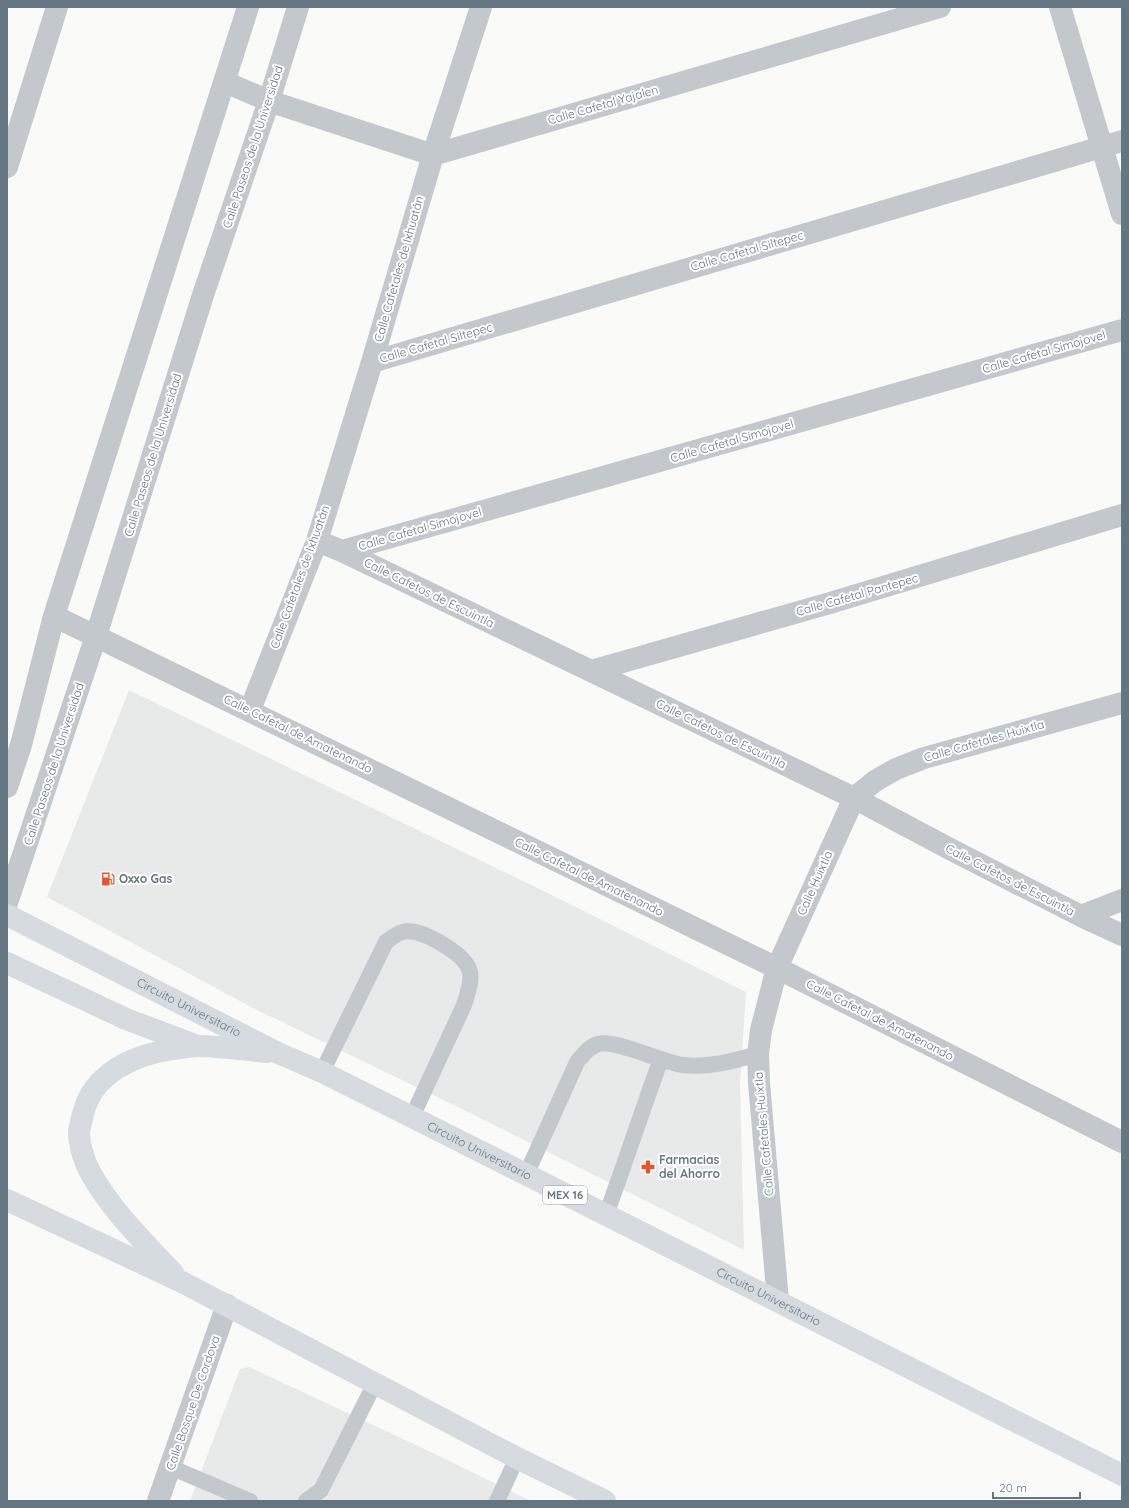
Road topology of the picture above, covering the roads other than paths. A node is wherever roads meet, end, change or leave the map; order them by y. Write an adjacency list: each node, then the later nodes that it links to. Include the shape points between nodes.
1 (58, 7): 9 (street)
2 (248, 7): 7 (street)
3 (298, 7): 8 (street, Calle Paseos de la Universidad)
4 (481, 7): 11 (street, Calle Cafetales de Ixhuatán)
5 (940, 7): 11 (street, Calle Cafetal Yajalen)
6 (1060, 7): 10 (street)
7 (225, 82): 8 (street); 19 (street)
8 (269, 101): 11 (street); 20 (street, Calle Paseos de la Universidad, via 203,295)
9 (16, 110): 12 (street)
10 (1112, 144): 13 (street); 15 (street, Calle Cafetal Siltepec)
11 (433, 155): 15 (street, Calle Cafetales de Ixhuatán)
12 (7, 167)
13 (1122, 214)
14 (1122, 330): 18 (street, Calle Cafetal Simojovel)
15 (372, 362): 17 (street, Calle Cafetales de Ixhuatán)
16 (1122, 515): 21 (street, Calle Cafetal Pantepec)
17 (317, 541): 18 (street, Calle Cafetos de Escuintla); 23 (street, Calle Cafetales de Ixhuatán)
18 (342, 551): 21 (street, Calle Cafetos de Escuintla)
19 (54, 616): 20 (street, Calle Cafetal de Amatenando); 24 (street)
20 (96, 636): 23 (street, Calle Cafetal de Amatenando); 28 (street, Calle Paseos de la Universidad)
21 (591, 671): 26 (street, Calle Cafetos de Escuintla)
22 (1122, 702): 26 (street, Calle Cafetales Huixtla, via 924,758 896,769 875,781)
23 (250, 710): 33 (street, Calle Cafetal de Amatenando)
24 (14, 740): 25 (street)
25 (7, 787)
26 (854, 798): 30 (street, Calle Cafetos de Escuintla); 33 (street, Calle Huixtla)
27 (1122, 900): 30 (street)
28 (7, 903)
29 (7, 915): 35 (highway, Circuito Universitario / MEX 16)
30 (1081, 916): 31 (street, Calle Cafetos de Escuintla)
31 (1122, 935)
32 (7, 963): 34 (highway, via 126,1019)
33 (777, 968): 36 (street, Calle Cafetales Huixtla, via 761,1030); 40 (street, Calle Cafetal de Amatenando)
34 (196, 1046): 35 (highway); 44 (highway, via 155,1052 126,1063 105,1076 85,1108 79,1132 82,1151 90,1172 108,1199 137,1235)
35 (278, 1053): 38 (highway, Circuito Universitario / MEX 16)
36 (758, 1054): 37 (lane, via 695,1065 672,1063); 45 (street, Calle Cafetales Huixtla)
37 (661, 1059): 41 (lane, via 610,1043 590,1048 577,1062); 43 (lane)
38 (322, 1072): 39 (highway, Circuito Universitario / MEX 16); 39 (lane, via 386,942 407,931 419,933 451,949 464,960 470,972 464,1005)
39 (412, 1117): 41 (highway, Circuito Universitario / MEX 16)
40 (1122, 1142)
41 (526, 1175): 43 (highway, Circuito Universitario / MEX 16)
42 (7, 1200): 44 (highway)
43 (606, 1215): 45 (highway, Circuito Universitario / MEX 16)
44 (182, 1282): 46 (highway)
45 (778, 1301): 50 (highway, Circuito Universitario / MEX 16)
46 (227, 1305): 47 (highway); 49 (street, Calle Bosque De Cordova)
47 (375, 1383): 48 (highway); 53 (lane, via 321,1490)
48 (517, 1458): 54 (lane); 55 (highway)
49 (170, 1467): 51 (street, Calle Bosque De Cordova); 52 (lane)
50 (1122, 1475)
51 (158, 1501)
52 (250, 1501)
53 (306, 1501)
54 (497, 1501)
55 (605, 1501)

